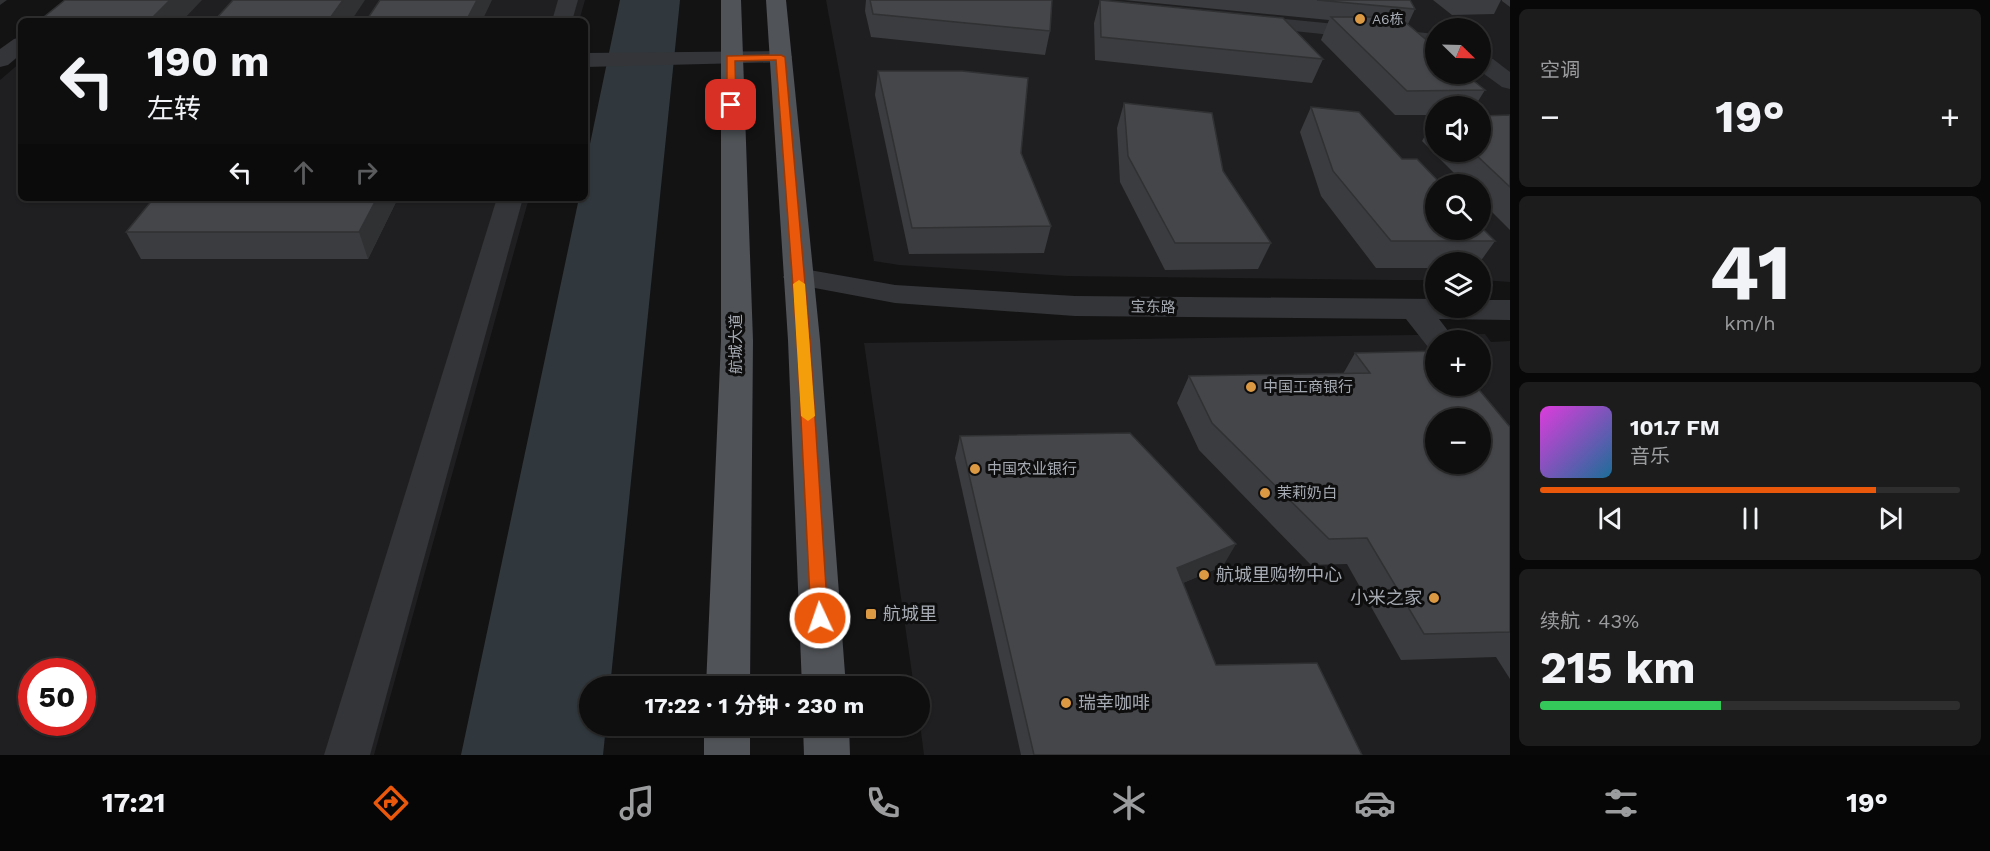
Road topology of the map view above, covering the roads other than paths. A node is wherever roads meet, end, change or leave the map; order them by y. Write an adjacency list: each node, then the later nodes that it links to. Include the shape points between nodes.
1 (568, 0): 4 (street)
2 (731, 0): 9 (main road, 航城大道)
3 (776, 0): 8 (main road)
4 (563, 18)
5 (1225, 18): 6 (street)
6 (1425, 40)
7 (18, 45): 10 (street)
8 (781, 57): 9 (street); 15 (main road)
9 (730, 58): 11 (street); 19 (main road, 航城大道, via 737,340)
10 (0, 60)
11 (588, 60)
12 (1491, 67): 13 (street)
13 (1510, 82)
14 (509, 201): 23 (street)
15 (798, 277): 16 (street, 宝东路, via 895,294 1075,306); 20 (main road)
16 (1415, 310): 17 (street, 宝东路); 18 (street)
17 (1510, 310)
18 (1431, 330)
19 (728, 676)
20 (823, 676)
21 (727, 736): 24 (main road)
22 (826, 736): 25 (main road)
23 (347, 755)
24 (727, 755)
25 (827, 755)

